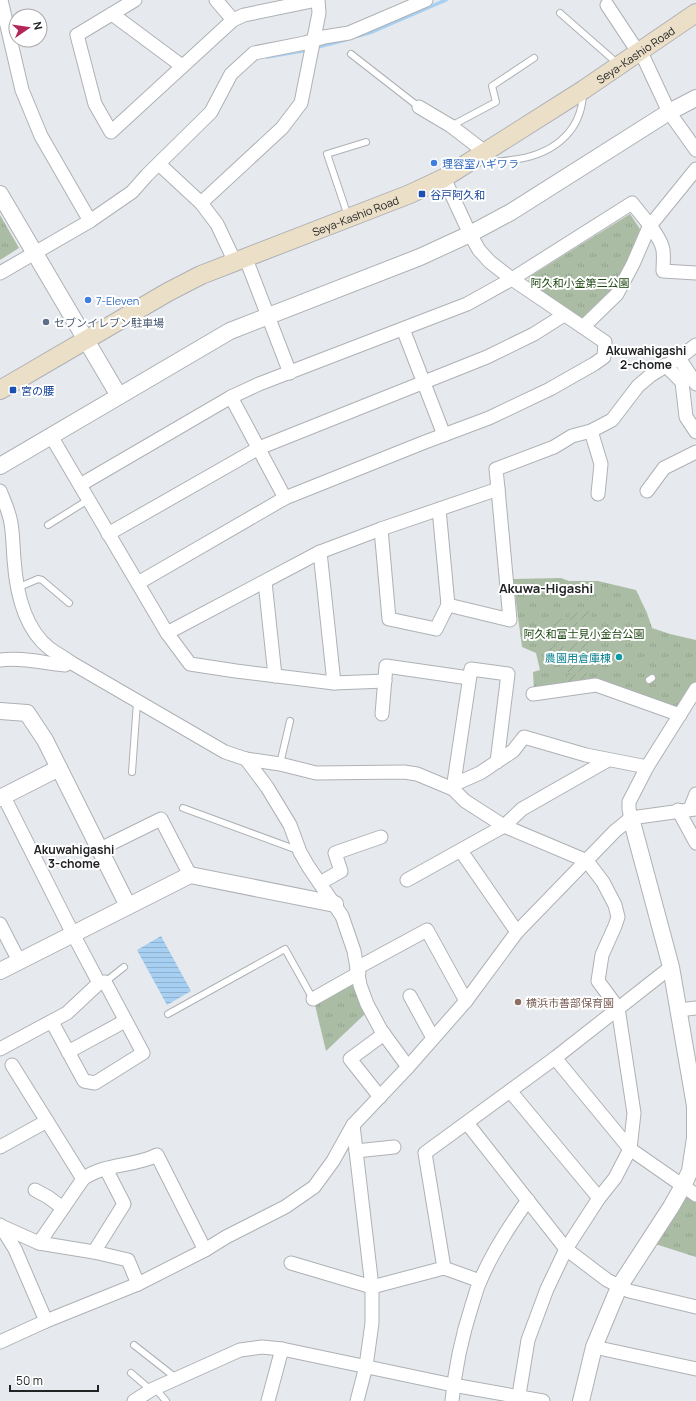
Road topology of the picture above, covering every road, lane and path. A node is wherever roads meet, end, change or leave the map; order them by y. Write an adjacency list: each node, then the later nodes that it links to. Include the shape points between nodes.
1 (1, 0): 11 (street)
2 (135, 0): 9 (street)
3 (216, 0): 10 (street)
4 (318, 0): 10 (street, via 244,15); 12 (street, via 320,13)
5 (422, 1): 12 (street, via 349,33)
6 (607, 5): 14 (street)
7 (560, 13): 17 (lane)
8 (696, 13): 14 (main road, Seya-Kashio Road)
9 (112, 14): 18 (street); 18 (street, via 77,35 95,104 111,132)
10 (232, 20): 18 (street)
11 (8, 21)
12 (314, 40): 28 (street, via 254,53 231,74 211,112); 32 (street, via 301,103 282,128)
13 (15, 48): 34 (street, via 22,90 40,136)
14 (639, 51): 17 (main road, Seya-Kashio Road); 22 (street)
15 (351, 54): 21 (lane)
16 (534, 58): 23 (lane, via 492,86 496,102)
17 (619, 65): 19 (main road, Seya-Kashio Road)
18 (182, 66)
19 (583, 90): 26 (main road, Seya-Kashio Road); 27 (lane, via 577,121 567,136 555,146 512,160)
20 (696, 98): 22 (street)
21 (419, 107): 23 (street)
22 (669, 112): 25 (street); 36 (street, via 511,212)
23 (451, 126): 26 (street)
24 (366, 142): 33 (lane, via 327,154)
25 (696, 150)
26 (485, 152): 27 (main road, Seya-Kashio Road)
27 (469, 163): 30 (main road, Seya-Kashio Road)
28 (159, 164): 32 (street); 34 (street, via 132,192)
29 (696, 169): 35 (street)
30 (444, 178): 33 (main road, Seya-Kashio Road); 36 (street)
31 (0, 194): 37 (street)
32 (201, 203): 38 (street)
33 (349, 218): 38 (main road, Seya-Kashio Road)
34 (90, 221): 37 (street)
35 (649, 227): 40 (street, via 658,236 663,249 663,271); 41 (street, via 632,203); 44 (street, via 617,294)
36 (470, 234): 41 (street, via 490,262); 43 (street, via 420,257)
37 (35, 252): 39 (street); 46 (street)
38 (240, 260): 43 (street); 46 (main road, Seya-Kashio Road, via 201,275)
39 (0, 272)
40 (696, 273)
41 (512, 279): 42 (street); 45 (street, via 467,304)
42 (564, 315): 44 (street); 51 (street, via 534,334 488,357)
43 (268, 316): 50 (street); 54 (street, via 230,331)
44 (583, 327): 58 (street, via 605,342 604,356 594,364 550,389 489,418)
45 (403, 329): 50 (street); 51 (street)
46 (86, 339): 53 (main road, Seya-Kashio Road); 54 (street)
47 (696, 345): 48 (street)
48 (679, 358): 49 (street); 52 (street)
49 (665, 365): 56 (street, via 638,386 612,420); 57 (street, via 682,382 686,417)
50 (290, 373): 55 (street, via 258,384)
51 (424, 382): 58 (street); 60 (street)
52 (696, 384)
53 (0, 390)
54 (118, 396): 59 (street)
55 (232, 397): 60 (street); 63 (street)
56 (591, 431): 64 (street, via 572,436 554,447 496,469); 67 (street, via 600,464)
57 (696, 432)
58 (444, 435): 68 (street)
59 (51, 436): 62 (street); 63 (street)
60 (259, 448): 68 (street); 73 (street)
61 (696, 452): 66 (street, via 664,468)
62 (0, 466)
63 (80, 485): 69 (street)
64 (498, 488): 70 (street); 79 (street, via 510,620)
65 (0, 491): 77 (street, via 11,522)
66 (647, 491)
67 (598, 494)
68 (285, 498): 76 (street)
69 (88, 500): 71 (lane); 73 (street)
70 (439, 509): 72 (street); 79 (street)
71 (48, 525)
72 (381, 529): 74 (street); 79 (street, via 389,619 436,629)
73 (108, 534): 76 (street)
74 (320, 552): 75 (street); 86 (street)
75 (265, 582): 80 (street); 83 (street)
76 (138, 583): 80 (street)
77 (17, 588): 78 (lane, via 38,579 42,580); 82 (street, via 29,623 38,636 49,648)
78 (69, 603)
79 (448, 605)
80 (167, 633): 83 (street, via 190,664)
81 (0, 660): 82 (street, via 17,659 65,665)
82 (70, 662): 89 (street)
83 (275, 676): 86 (street)
84 (469, 678): 85 (street, via 387,662); 96 (street, via 471,670 508,674); 101 (street)
85 (385, 682): 86 (street); 91 (street)
86 (334, 683)
87 (696, 689): 92 (street)
88 (533, 694): 92 (street, via 596,685)
89 (137, 702): 94 (street, via 225,752); 100 (lane)
90 (0, 711): 99 (street, via 27,713)
91 (382, 714)
92 (680, 715): 98 (street)
93 (290, 721): 97 (lane)
94 (246, 759): 97 (street); 112 (street, via 290,825)
95 (608, 760): 96 (street, via 524,737 513,751); 98 (street); 107 (street, via 522,809)
96 (497, 762): 101 (street, via 456,784)
97 (280, 764): 101 (street, via 316,773 417,774)
98 (647, 767): 106 (street, via 629,802)
99 (59, 768): 103 (street); 110 (street)
100 (132, 772)
101 (452, 789): 107 (street, via 465,801)
102 (696, 794): 105 (street)
103 (2, 797): 121 (street)
104 (183, 808): 112 (lane)
105 (688, 809): 106 (street); 109 (street)
106 (631, 818): 113 (street); 124 (street)
107 (504, 826): 111 (street); 113 (street)
108 (381, 837): 116 (street, via 335,853 341,871)
109 (696, 843)
110 (100, 849): 114 (street, via 161,819); 118 (street)
111 (461, 851): 115 (street); 120 (street)
112 (300, 852): 116 (street)
113 (587, 861): 120 (street); 131 (street, via 603,882 618,917 602,955 598,981)
114 (190, 875): 117 (street); 118 (street)
115 (408, 880)
116 (320, 883): 117 (street)
117 (335, 904): 126 (street, via 342,916)
118 (128, 906): 121 (street)
119 (0, 924): 122 (street)
120 (517, 932): 130 (street)
121 (73, 934): 122 (street); 127 (street)
122 (19, 962): 125 (street)
123 (124, 967): 127 (lane)
124 (671, 967): 131 (street); 133 (street)
125 (0, 971)
126 (358, 971): 129 (street); 130 (street, via 427,930); 137 (street, via 367,1004)
127 (102, 983): 135 (street); 136 (street, via 67,1013)
128 (410, 996): 138 (street)
129 (313, 999): 134 (lane, via 285,949)
130 (466, 1001): 138 (street)
131 (618, 1008): 141 (street); 151 (street, via 634,1113)
132 (696, 1008): 133 (street)
133 (679, 1010): 155 (street, via 695,1106 695,1138 690,1171)
134 (168, 1014)
135 (125, 1021): 140 (street); 140 (street, via 143,1053 95,1082 84,1081)
136 (52, 1022): 139 (street); 140 (street)
137 (384, 1034): 143 (street); 145 (street, via 350,1059)
138 (433, 1038): 143 (street)
139 (0, 1049)
140 (68, 1052)
141 (555, 1058): 144 (street); 151 (street)
142 (12, 1065): 146 (street)
143 (408, 1067): 145 (street)
144 (510, 1091): 147 (street); 158 (street)
145 (380, 1096): 148 (street)
146 (47, 1121): 149 (street); 154 (street)
147 (467, 1123): 159 (street); 167 (street, via 425,1153)
148 (353, 1125): 152 (street); 164 (street, via 333,1161 314,1187 285,1207)
149 (0, 1147)
150 (394, 1147): 152 (street)
151 (630, 1149): 155 (street); 158 (street, via 615,1178)
152 (356, 1151): 170 (street)
153 (106, 1169): 154 (street, via 90,1174); 164 (street, via 157,1155); 165 (street, via 124,1204)
154 (84, 1179): 160 (street)
155 (683, 1186): 157 (street); 171 (street)
156 (34, 1190): 160 (street)
157 (696, 1195)
158 (599, 1198): 163 (street)
159 (528, 1200): 163 (street); 168 (street, via 487,1265)
160 (63, 1208): 162 (street)
161 (0, 1226): 162 (street); 173 (street, via 15,1249)
162 (39, 1243): 165 (street)
163 (566, 1249): 171 (street); 184 (street, via 547,1289 528,1340)
164 (205, 1250): 169 (street)
165 (94, 1252): 169 (street, via 128,1260)
166 (291, 1263): 170 (street)
167 (444, 1268): 168 (street); 170 (street)
168 (480, 1281): 182 (street, via 464,1331)
169 (138, 1284): 173 (street)
170 (372, 1287): 178 (street, via 372,1323)
171 (619, 1287): 172 (street); 176 (street)
172 (696, 1306)
173 (46, 1321): 174 (street)
174 (0, 1342)
175 (134, 1344): 181 (lane)
176 (594, 1347): 179 (street); 191 (street)
177 (282, 1350): 178 (street); 181 (street, via 262,1347 240,1350); 187 (street)
178 (366, 1366): 182 (street); 188 (street)
179 (696, 1369)
180 (130, 1373): 183 (lane)
181 (176, 1378): 183 (street)
182 (453, 1385): 184 (street); 189 (street)
183 (153, 1389): 185 (street); 186 (lane)
184 (518, 1399): 190 (street)
185 (134, 1401)
186 (166, 1401)
187 (268, 1401)
188 (357, 1401)
189 (452, 1401)
190 (544, 1401)
191 (581, 1401)

